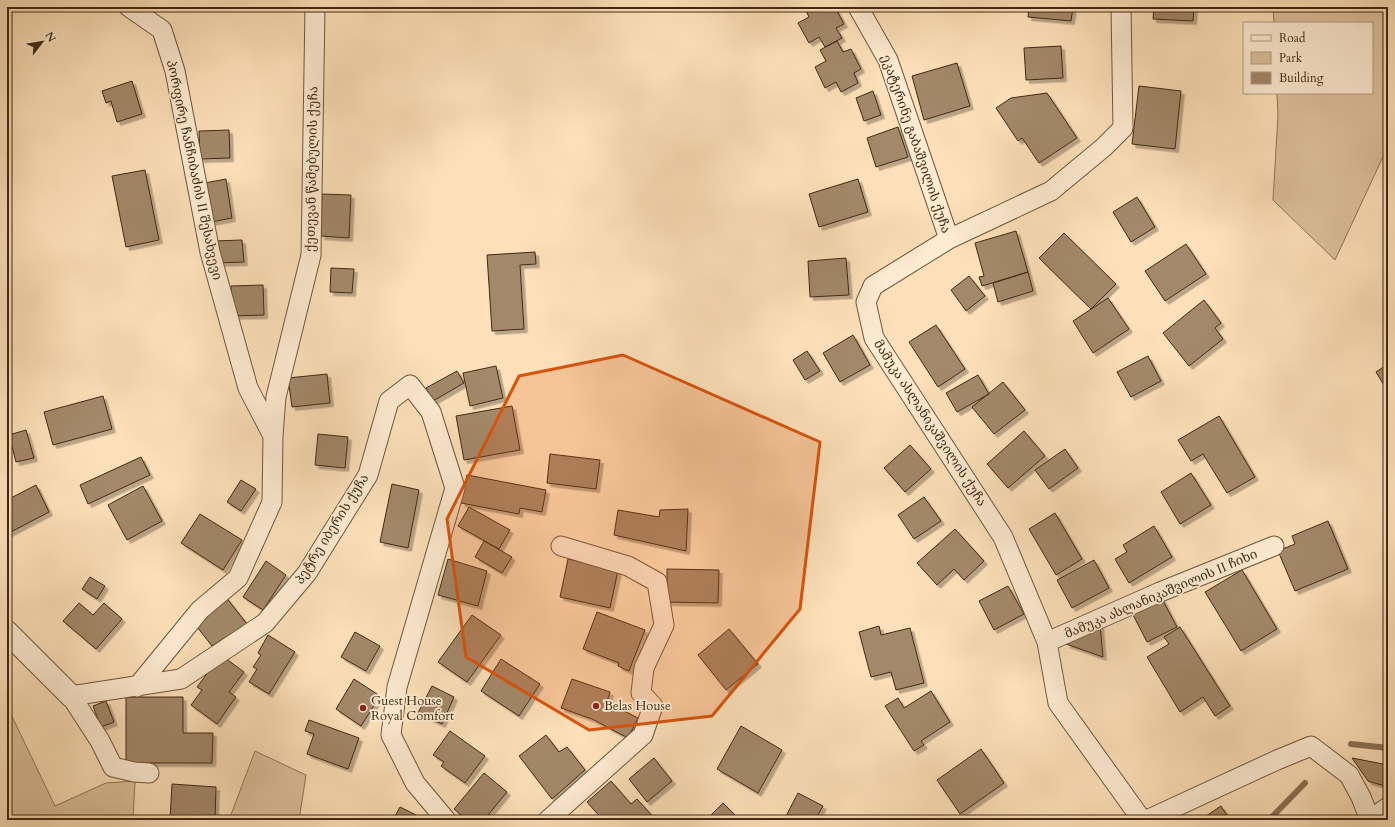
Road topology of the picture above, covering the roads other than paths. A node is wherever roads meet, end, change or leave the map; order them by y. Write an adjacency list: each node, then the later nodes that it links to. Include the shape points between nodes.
1 (129, 7): 6 (street, პორფირე ჩანჩიბაძის II შესახვევი, via 162,30 174,71 210,252 248,388)
2 (315, 7): 6 (street, ქეთევან წამებულის ქუჩა, via 310,255 276,397)
3 (858, 7): 5 (street, ეკატერინე გაბაშვილის ქუჩა, via 888,60)
4 (1120, 7): 5 (street, მამუკა ასლანიკაშვილის ქუჩა, via 1124,128 1051,191)
5 (949, 239): 10 (street, მამუკა ასლანიკაშვილის ქუჩა, via 873,286 866,302 874,338 1003,537)
6 (273, 436): 11 (street, ქეთევან წამებულის ქუჩა, via 272,502 238,578 200,610)
7 (561, 546): 16 (street, via 628,566 657,582 664,625 644,668 641,693 654,706 643,735)
8 (1274, 546): 10 (street, მამუკა ასლანიკაშვილის II ჩიხი, via 1160,592)
9 (7, 632): 12 (street)
10 (1047, 642): 17 (street, მამუკა ასლანიკაშვილის ქუჩა, via 1058,703)
11 (137, 687): 12 (street, პეტრე იბერის ქუჩა); 15 (street, პეტრე იბერის ქუჩა, via 181,679 265,623 307,573 368,475 389,401 410,385 431,412 455,488 397,687 390,735 415,783)
12 (71, 696): 13 (street, via 100,741 113,767)
13 (149, 773)
14 (1388, 807): 19 (street)
15 (446, 820)
16 (548, 820)
17 (1142, 820)
18 (1147, 820): 19 (street, via 1311,746 1349,775)
19 (1370, 820)

